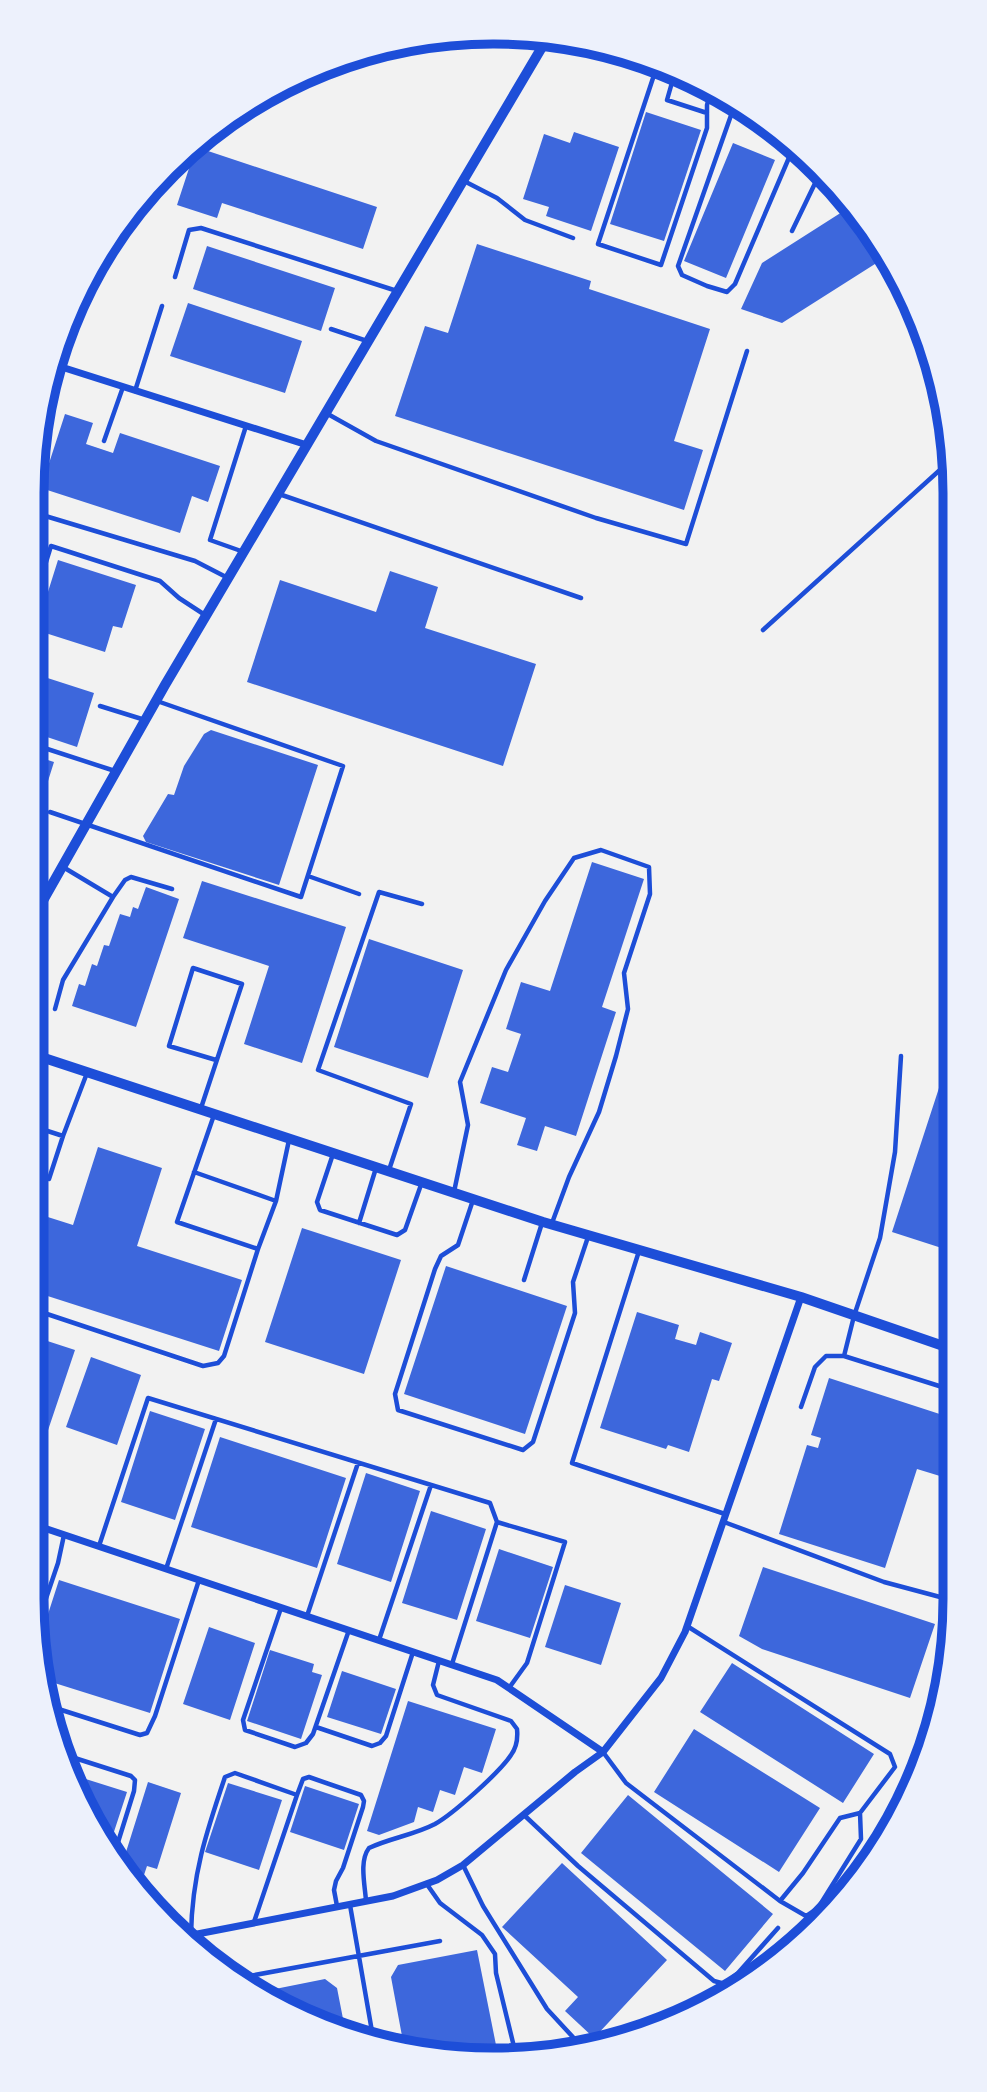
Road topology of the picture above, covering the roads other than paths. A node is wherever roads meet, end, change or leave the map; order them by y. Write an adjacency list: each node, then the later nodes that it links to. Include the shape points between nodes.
1 (542, 47): 8 (street)
2 (654, 74): 5 (lane, via 598,244 661,265 707,128)
3 (672, 81): 5 (lane, via 667,100)
4 (709, 99): 5 (lane)
5 (707, 113)
6 (732, 113): 7 (lane, via 678,266 682,275 727,292 736,284)
7 (790, 155)
8 (463, 180): 11 (lane, via 526,220); 13 (street)
9 (817, 180): 10 (lane)
10 (792, 231)
11 (573, 238)
12 (175, 277): 13 (lane, via 189,230 201,228)
13 (397, 291): 16 (street)
14 (162, 306): 20 (lane)
15 (331, 328): 16 (lane)
16 (368, 341): 21 (street)
17 (747, 351): 21 (lane, via 686,544 376,441)
18 (62, 367): 19 (street)
19 (123, 387): 20 (street); 23 (lane)
20 (135, 391): 22 (street)
21 (326, 413): 24 (street)
22 (246, 426): 24 (street); 28 (lane, via 210,540)
23 (104, 441)
24 (306, 445): 26 (street)
25 (942, 468): 33 (lane)
26 (278, 494): 28 (street); 31 (lane)
27 (44, 516): 30 (lane, via 195,561)
28 (244, 552): 30 (street)
29 (44, 568): 32 (lane, via 51,546 160,581)
30 (228, 579): 32 (street)
31 (581, 598)
32 (206, 616): 34 (street)
33 (763, 630)
34 (156, 701): 36 (street); 42 (lane, via 343,766)
35 (100, 706): 36 (lane)
36 (145, 720): 38 (street)
37 (44, 748): 38 (lane)
38 (116, 771): 40 (street)
39 (50, 812): 40 (lane)
40 (86, 825): 41 (street); 42 (lane, via 301,897)
41 (62, 866): 45 (lane); 46 (street)
42 (308, 876): 44 (lane)
43 (172, 889): 45 (lane, via 131,877)
44 (359, 894)
45 (113, 897): 48 (lane, via 63,980)
46 (44, 898)
47 (422, 905): 60 (lane, via 379,892 318,1070 411,1104)
48 (55, 1009)
49 (901, 1056): 75 (lane, via 891,1180 880,1238)
50 (44, 1058): 52 (street)
51 (216, 1060): 51 (lane, via 242,984 193,968 169,1046); 53 (lane)
52 (88, 1072): 53 (street); 56 (lane)
53 (200, 1109): 54 (street)
54 (214, 1114): 57 (street); 61 (lane)
55 (44, 1130): 56 (lane)
56 (63, 1136): 62 (lane, via 49,1179)
57 (289, 1138): 58 (street); 66 (lane)
58 (334, 1153): 59 (street); 67 (lane, via 317,1202 320,1210)
59 (377, 1167): 60 (street); 67 (lane)
60 (388, 1171): 63 (street)
61 (194, 1172): 66 (lane); 70 (lane, via 177,1222)
62 (44, 1177)
63 (422, 1182): 64 (street); 67 (lane, via 405,1230 397,1235)
64 (454, 1193): 65 (street); 68 (lane, via 468,1125 460,1082 506,970 574,858 601,850 649,867 650,894 624,973 628,1009 603,1100)
65 (473, 1199): 68 (street); 69 (lane, via 458,1245 441,1256 435,1269 395,1394 398,1410 523,1450 533,1442 575,1312 573,1282)
66 (276, 1200): 70 (lane)
67 (359, 1223)
68 (547, 1223): 69 (street); 72 (lane)
69 (589, 1236): 71 (street)
70 (258, 1249): 74 (lane, via 218,1363 203,1366)
71 (640, 1250): 73 (street); 83 (lane, via 572,1463)
72 (524, 1280)
73 (801, 1297): 75 (street); 83 (street)
74 (44, 1313)
75 (854, 1316): 76 (street); 77 (lane)
76 (943, 1346)
77 (844, 1356): 78 (lane); 79 (lane, via 826,1356 815,1367)
78 (943, 1387)
79 (801, 1407)
80 (216, 1419): 81 (lane); 87 (lane, via 148,1398); 88 (lane)
81 (358, 1463): 82 (lane); 93 (lane)
82 (431, 1485): 84 (lane, via 490,1503); 96 (lane)
83 (724, 1518): 90 (lane, via 884,1582); 94 (street)
84 (497, 1522): 99 (lane); 100 (lane, via 565,1542 527,1663)
85 (44, 1528): 86 (street)
86 (64, 1535): 87 (street); 91 (lane)
87 (99, 1546): 88 (street)
88 (166, 1569): 89 (street)
89 (199, 1580): 92 (street); 101 (lane, via 147,1734)
90 (943, 1598)
91 (44, 1604)
92 (281, 1607): 93 (street); 102 (lane, via 243,1720 245,1730 295,1747 306,1743)
93 (307, 1616): 95 (street)
94 (687, 1626): 103 (street, via 661,1678); 106 (lane, via 890,1754 895,1767)
95 (349, 1630): 96 (street); 102 (lane)
96 (379, 1640): 97 (street)
97 (413, 1651): 98 (street); 102 (lane, via 380,1743 372,1746)
98 (439, 1660): 99 (street); 111 (lane, via 433,1685 437,1695 511,1721 518,1739 511,1756 436,1823 366,1852)
99 (452, 1664): 100 (street, via 497,1679)
100 (509, 1688): 103 (street)
101 (57, 1709)
102 (316, 1727)
103 (603, 1752): 107 (street); 112 (lane, via 626,1783)
104 (73, 1757): 108 (lane, via 135,1780)
105 (297, 1795): 114 (lane, via 303,1779 309,1777 361,1795 364,1801 336,1881); 115 (lane); 117 (lane, via 235,1773 225,1777 198,1862)
106 (860, 1813): 112 (lane, via 841,1818); 112 (lane, via 861,1839 818,1908 806,1916)
107 (524, 1815): 109 (street); 123 (lane, via 677,1951 714,1981)
108 (117, 1844)
109 (463, 1865): 110 (street); 125 (lane, via 541,2000)
110 (426, 1883): 111 (street); 126 (lane, via 440,1903 482,1935 495,1954)
111 (366, 1901): 113 (street)
112 (780, 1901)
113 (349, 1904): 114 (street); 120 (lane)
114 (337, 1906): 115 (street)
115 (254, 1922): 118 (street)
116 (778, 1928): 122 (lane)
117 (189, 1930)
118 (194, 1934)
119 (440, 1941): 120 (lane)
120 (359, 1955): 121 (lane); 124 (lane)
121 (250, 1976)
122 (727, 1982)
123 (725, 1984)
124 (372, 2031)
125 (577, 2041)
126 (514, 2047)

